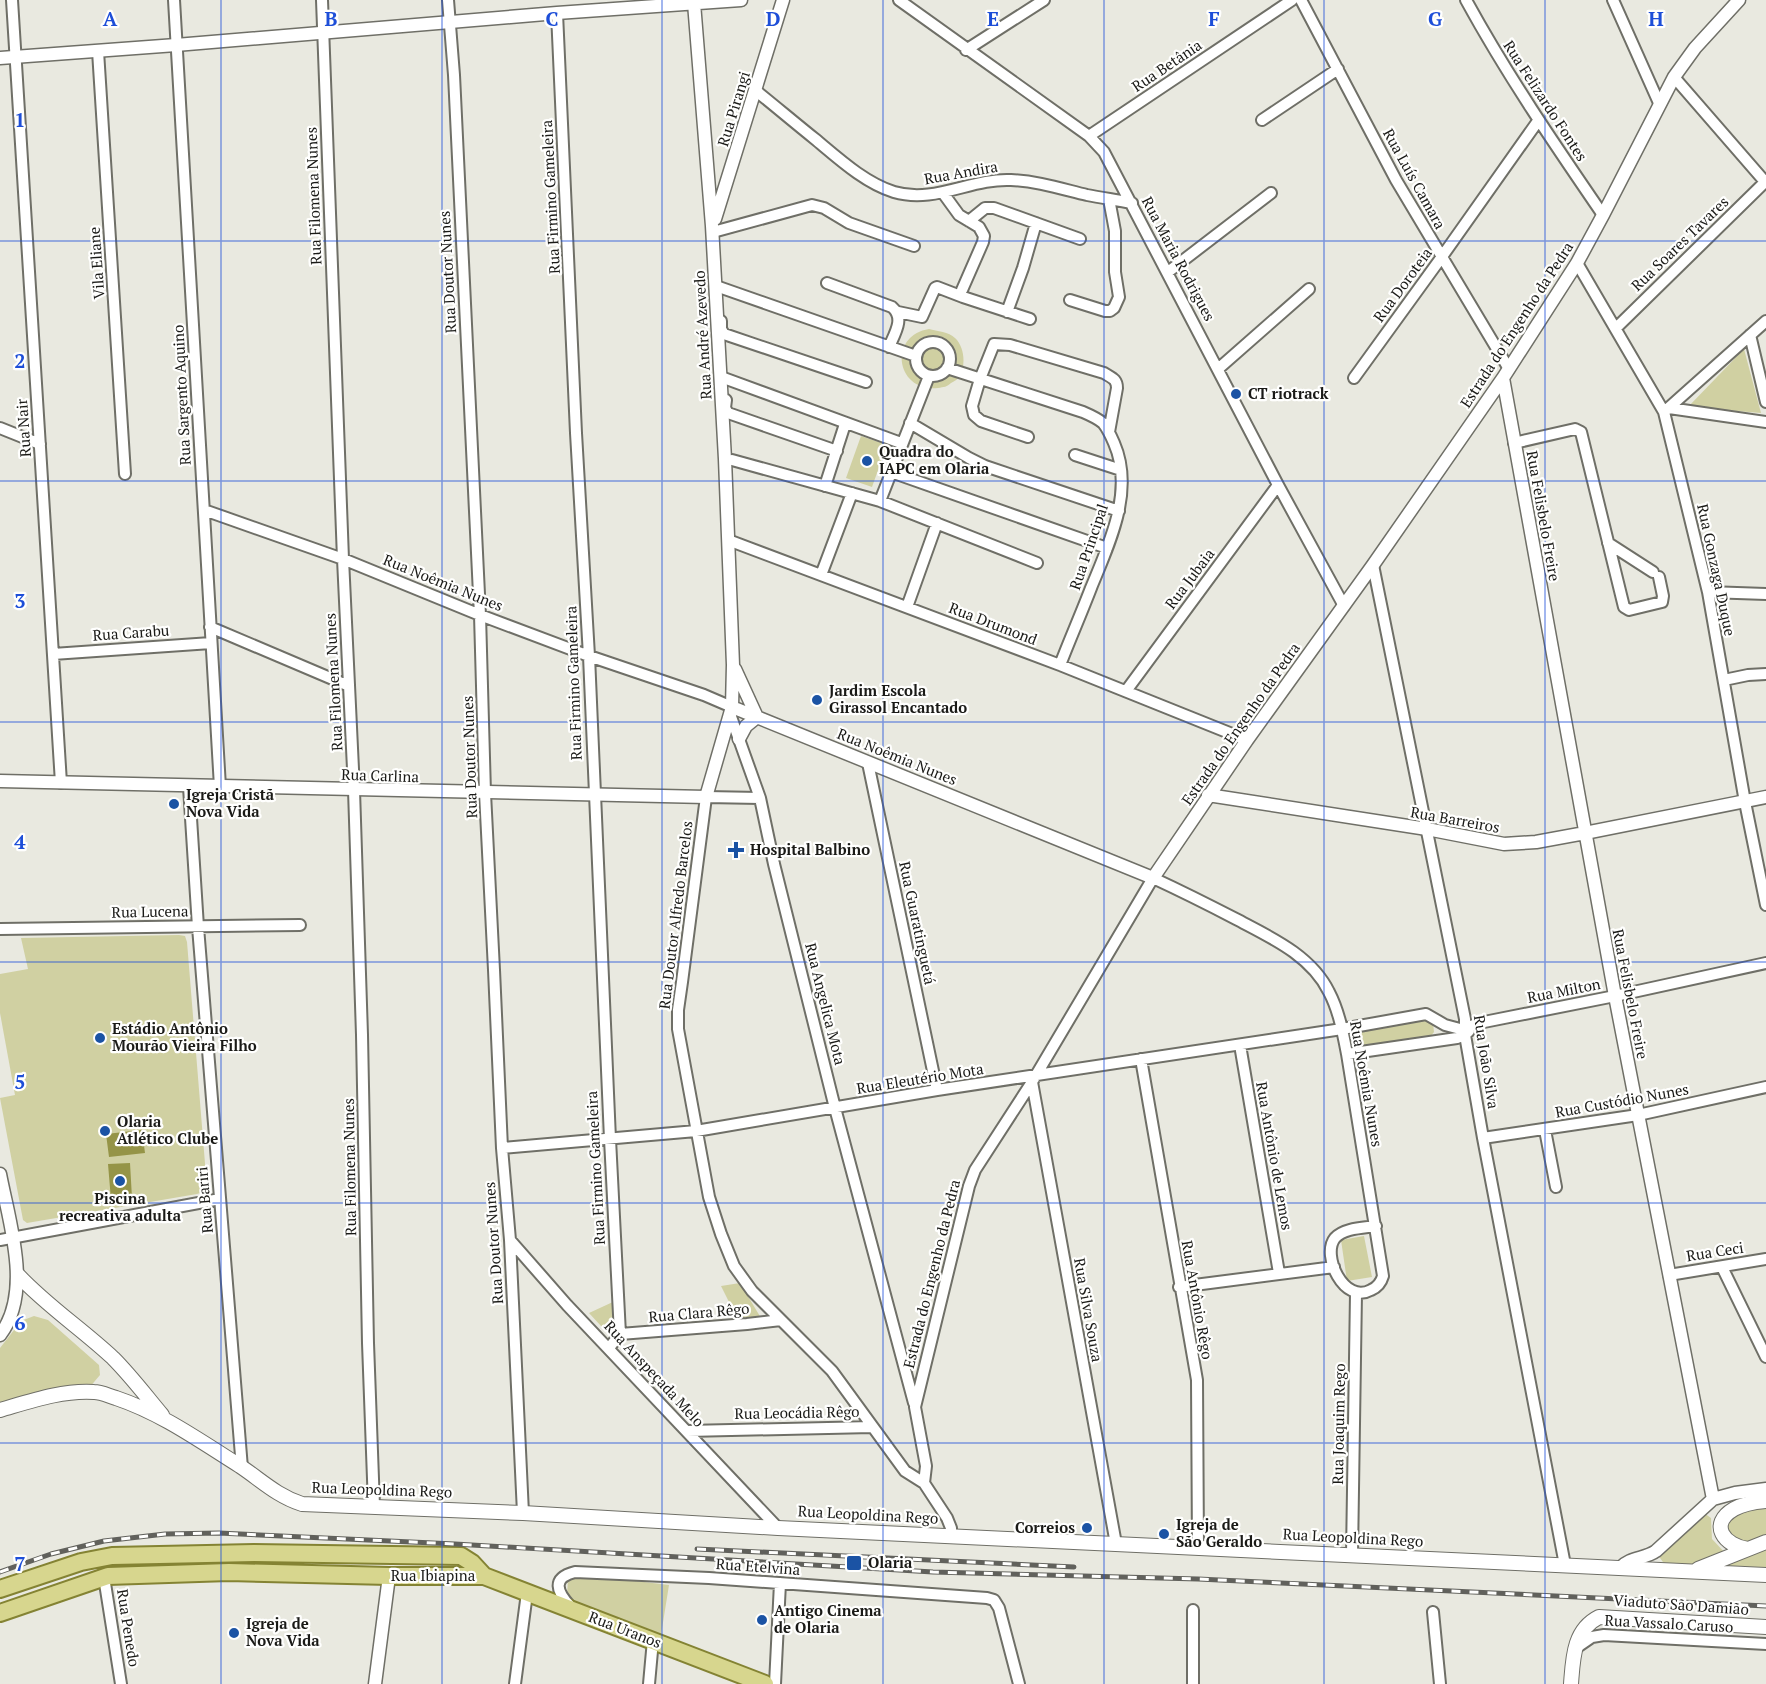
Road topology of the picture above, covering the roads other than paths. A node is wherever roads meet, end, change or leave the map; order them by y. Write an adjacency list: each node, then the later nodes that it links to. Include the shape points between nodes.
1 (12, 0): 22 (street, Rua Nair)
2 (174, 0): 19 (street, Rua Sargento Aquino)
3 (322, 0): 18 (street, Rua Filomena Nunes)
4 (448, 0): 17 (street, Rua Doutor Nunes)
5 (733, 0): 14 (street)
6 (783, 0): 26 (street, Rua Pirangi)
7 (899, 0): 20 (street, Rua Maria Rodrigues)
8 (1044, 0): 20 (street)
9 (1292, 0): 30 (street, Rua Betânia)
10 (1301, 0): 24 (street, Rua Luís Camara)
11 (1466, 0): 29 (street, Rua Felizardo Fontes)
12 (1613, 0): 27 (street)
13 (1739, 0): 25 (street, Estrada do Engenho da Pedra)
14 (686, 3): 15 (street); 39 (street, Rua André Azevedo)
15 (628, 4): 16 (street)
16 (557, 13): 17 (street); 105 (street, Rua Firmino Gameleira)
17 (450, 21): 18 (street); 101 (street, Rua Doutor Nunes)
18 (323, 32): 19 (street); 93 (street, Rua Filomena Nunes)
19 (176, 45): 21 (street); 87 (street, Rua Sargento Aquino)
20 (966, 50): 30 (street, Rua Maria Rodrigues)
21 (98, 51): 22 (street); 82 (street, Vila Eliane)
22 (17, 56): 23 (street); 76 (street, Rua Nair)
23 (0, 58)
24 (1338, 69): 28 (street); 42 (street, Rua Luís Camara)
25 (1674, 77): 27 (street, Estrada do Engenho da Pedra); 31 (street)
26 (756, 90): 32 (street, Rua Andira, via 839,160 876,184 905,195); 39 (street, Rua Pirangi)
27 (1659, 103): 36 (street, Estrada do Engenho da Pedra)
28 (1262, 120)
29 (1538, 121): 36 (street, Rua Felizardo Fontes); 42 (street, Rua Doroteia)
30 (1089, 136): 35 (street, Rua Maria Rodrigues, via 1104,152)
31 (1766, 182): 54 (street, Rua Soares Tavares)
32 (943, 193): 34 (street, Rua Andira, via 988,181 1011,180); 37 (street)
33 (1271, 193): 44 (street)
34 (1108, 199): 35 (street, Rua Andira); 49 (street, via 1115,231 1117,303 1110,311)
35 (1132, 203): 44 (street, Rua Maria Rodrigues)
36 (1603, 215): 43 (street, Estrada do Engenho da Pedra)
37 (969, 221): 38 (street, via 990,207); 48 (street, via 984,236)
38 (1036, 223): 40 (street); 51 (street)
39 (713, 229): 41 (street, via 812,205); 46 (street, Rua André Azevedo)
40 (1080, 239)
41 (914, 246)
42 (1442, 258): 60 (street, Rua Luís Camara); 63 (street, Rua Doroteia)
43 (1576, 264): 54 (street, Rua Gonzaga Duque); 60 (street, Estrada do Engenho da Pedra)
44 (1168, 272): 59 (street, Rua Maria Rodrigues)
45 (827, 283): 50 (street)
46 (718, 287): 56 (street); 62 (street, Rua André Azevedo); 65 (street, via 724,334)
47 (1309, 289): 59 (street)
48 (962, 290)
49 (1070, 300)
50 (898, 312): 51 (street, via 922,317 938,286); 56 (street, via 900,320)
51 (1007, 312): 52 (street)
52 (1030, 318)
53 (1766, 321): 55 (street)
54 (1616, 328): 67 (street, Rua Gonzaga Duque)
55 (1750, 335): 66 (street); 67 (street)
56 (890, 347): 57 (street)
57 (916, 356): 58 (street, via 921,346 938,342 949,352); 61 (street, via 919,369)
58 (947, 368): 61 (street); 64 (street)
59 (1218, 369): 83 (street, Rua Maria Rodrigues)
60 (1506, 373): 74 (street, Rua Felisbelo Freire); 95 (street, Estrada do Engenho da Pedra)
61 (929, 376): 69 (street)
62 (724, 378): 70 (street); 77 (street, via 728,413); 90 (street, Rua André Azevedo)
63 (1353, 378)
64 (980, 379): 72 (street, via 1083,412 1104,424); 72 (street, via 994,344 1010,345 1104,373 1117,382); 73 (street, via 972,406 974,416)
65 (867, 382)
66 (1766, 402)
67 (1667, 410): 68 (street); 97 (street, Rua Gonzaga Duque)
68 (1766, 422)
69 (910, 423): 75 (street); 88 (street, via 985,466)
70 (845, 424): 75 (street); 77 (street)
71 (0, 428): 76 (street)
72 (1109, 432): 80 (street, Rua Principal)
73 (1028, 437)
74 (1514, 442): 91 (street, via 1575,429 1581,432); 130 (street, Rua Felisbelo Freire)
75 (902, 443): 81 (street)
76 (40, 444): 104 (street, Rua Nair)
77 (837, 451): 84 (street)
78 (1075, 455): 80 (street)
79 (732, 460): 84 (street)
80 (1121, 470): 88 (street, Rua Principal)
81 (891, 472): 86 (street); 92 (street)
82 (125, 474)
83 (1278, 485): 99 (street, Rua Maria Rodrigues); 111 (street, Rua Jubaia)
84 (825, 486): 85 (street)
85 (852, 493): 86 (street); 96 (street)
86 (880, 501): 89 (street)
87 (204, 510): 93 (street, Rua Noêmia Nunes); 102 (street, Rua Sargento Aquino)
88 (1119, 511): 92 (street, Rua Principal)
89 (937, 523): 94 (street); 100 (street)
90 (728, 540): 96 (street, Rua Drumond); 106 (street, Rua André Azevedo)
91 (1608, 543): 91 (street, via 1626,609 1662,602 1656,574)
92 (1107, 548): 107 (street, Rua Principal)
93 (343, 559): 101 (street, Rua Noêmia Nunes); 110 (street, Rua Filomena Nunes)
94 (1037, 563)
95 (1373, 565): 99 (street, Estrada do Engenho da Pedra); 129 (street, Rua João Silva)
96 (821, 575): 100 (street, Rua Drumond)
97 (1708, 592): 98 (street); 109 (street, Rua Gonzaga Duque)
98 (1766, 594)
99 (1344, 606): 115 (street, Estrada do Engenho da Pedra)
100 (907, 607): 107 (street, Rua Drumond)
101 (480, 615): 105 (street, Rua Noêmia Nunes); 122 (street, Rua Doutor Nunes)
102 (210, 627): 103 (street, Rua Sargento Aquino); 110 (street)
103 (211, 643): 104 (street, Rua Carabu); 120 (street, Rua Sargento Aquino)
104 (53, 654): 118 (street, Rua Nair)
105 (589, 656): 112 (street, Rua Noêmia Nunes, via 704,695); 123 (street, Rua Firmino Gameleira)
106 (733, 665): 112 (street, Rua André Azevedo); 113 (street, Rua André Azevedo)
107 (1060, 665): 111 (street, Rua Drumond)
108 (1766, 674): 109 (street)
109 (1724, 680): 128 (street, Rua Gonzaga Duque)
110 (349, 686): 121 (street, Rua Filomena Nunes)
111 (1126, 691): 115 (street, Rua Drumond)
112 (731, 710): 113 (street, Rua Noêmia Nunes); 114 (street, Rua Angelica Mota); 125 (street, Rua Doutor Alfredo Barcelos)
113 (757, 717): 114 (street); 116 (street, Rua Noêmia Nunes)
114 (739, 739): 127 (street, Rua Angelica Mota)
115 (1246, 740): 124 (street, Estrada do Engenho da Pedra)
116 (868, 763): 132 (street, Rua Noêmia Nunes); 148 (street, Rua Guaratinguetá)
117 (0, 779): 118 (street, Rua Carlina)
118 (60, 783): 119 (street, Rua Carlina)
119 (189, 787): 120 (street, Rua Carlina); 135 (street, Rua Bariri)
120 (220, 788): 121 (street, Rua Carlina)
121 (354, 790): 122 (street, Rua Carlina); 185 (street, Rua Filomena Nunes)
122 (485, 794): 123 (street, Rua Carlina); 155 (street, Rua Doutor Nunes)
123 (594, 794): 125 (street, Rua Carlina); 154 (street, Rua Firmino Gameleira)
124 (1209, 795): 129 (street, Rua Barreiros); 132 (street, Estrada do Engenho da Pedra)
125 (706, 797): 127 (street, Rua Carlina); 152 (street, Rua Doutor Alfredo Barcelos, via 678,1010)
126 (1766, 797): 128 (street, Rua Barreiros)
127 (760, 798): 149 (street, Rua Angelica Mota)
128 (1745, 802): 130 (street, Rua Barreiros); 131 (street, Rua Gonzaga Duque)
129 (1427, 829): 130 (street, Rua Barreiros, via 1504,844); 141 (street, Rua João Silva)
130 (1585, 833): 138 (street, Rua Felisbelo Freire)
131 (1762, 867): 133 (street, Rua Gonzaga Duque)
132 (1153, 878): 140 (street, Rua Noêmia Nunes, via 1300,956 1329,990); 146 (street, Estrada do Engenho da Pedra)
133 (1766, 905)
134 (300, 925): 135 (street, Rua Lucena)
135 (198, 927): 136 (street, Rua Lucena); 158 (street, Rua Bariri)
136 (0, 930)
137 (1766, 963): 138 (street, Rua Milton)
138 (1615, 996): 141 (street, Rua Milton); 150 (street, Rua Felisbelo Freire)
139 (1439, 1022): 140 (street, Rua Eleutério Mota, via 1426,1014); 141 (street, Rua Eleutério Mota); 142 (street)
140 (1342, 1029): 143 (street, Rua Eleutério Mota); 144 (street, Rua Noêmia Nunes)
141 (1466, 1029): 142 (street, Rua Milton, via 1457,1038); 153 (street, Rua João Silva)
142 (1432, 1041): 144 (street, Rua Milton)
143 (1240, 1045): 145 (street, Rua Eleutério Mota); 165 (street, Rua Antônio de Lemos)
144 (1347, 1054): 159 (street, Rua Noêmia Nunes)
145 (1141, 1059): 146 (street, Rua Eleutério Mota); 168 (street, Rua Antônio Rêgo)
146 (1033, 1079): 148 (street, Rua Eleutério Mota); 175 (street, Estrada do Engenho da Pedra, via 975,1170 969,1186); 190 (street, Rua Silva Souza)
147 (1766, 1087): 150 (street, Rua Custódio Nunes)
148 (937, 1090): 149 (street, Rua Eleutério Mota)
149 (835, 1108): 152 (street, Rua Eleutério Mota); 175 (street, Rua Angelica Mota)
150 (1638, 1115): 151 (street, Rua Custódio Nunes); 167 (street, Rua Felisbelo Freire)
151 (1545, 1130): 153 (street, Rua Custódio Nunes); 157 (street)
152 (696, 1131): 154 (street, Rua Eleutério Mota); 170 (street, Rua Doutor Alfredo Barcelos, via 709,1197 734,1266 752,1292)
153 (1483, 1138): 194 (street, Rua João Silva)
154 (609, 1139): 155 (street, Rua Eleutério Mota); 172 (street, Rua Firmino Gameleira)
155 (502, 1148): 161 (street, Rua Doutor Nunes)
156 (0, 1174): 160 (street)
157 (1556, 1187)
158 (220, 1199): 160 (street); 180 (street, Rua Bariri)
159 (1376, 1226): 163 (street, via 1354,1229 1336,1238 1331,1249); 169 (street, via 1381,1283 1368,1292)
160 (6, 1239): 166 (street)
161 (510, 1240): 173 (street, Rua Anspeçada Melo); 186 (street, Rua Doutor Nunes)
162 (1766, 1259): 164 (street, Rua Ceci)
163 (1334, 1267): 165 (street); 169 (street, via 1341,1282)
164 (1722, 1267): 167 (street, Rua Ceci); 174 (street)
165 (1279, 1273): 168 (street)
166 (18, 1275): 171 (street, via 15,1301); 177 (main road, via 129,1374)
167 (1670, 1275): 183 (street, Rua Felisbelo Freire)
168 (1179, 1287): 191 (street, Rua Antônio Rêgo, via 1197,1380)
169 (1356, 1293): 193 (street, Rua Joaquim Rego)
170 (781, 1320): 172 (street, Rua Clara Rêgo); 178 (street, Rua Doutor Alfredo Barcelos, via 832,1371)
171 (3, 1331)
172 (620, 1334): 173 (street)
173 (609, 1348): 179 (street, Rua Anspeçada Melo)
174 (1766, 1357)
175 (915, 1407): 181 (street, Estrada do Engenho da Pedra, via 926,1466)
176 (0, 1410): 177 (main road, Rua Leopoldina Rego, via 53,1395 96,1392)
177 (166, 1420): 180 (main road, Rua Leopoldina Rego)
178 (872, 1427): 179 (street, Rua Leocádia Rêgo); 181 (street, Rua Doutor Alfredo Barcelos, via 905,1471)
179 (687, 1431): 187 (street, Rua Anspeçada Melo)
180 (242, 1468): 185 (main road, Rua Leopoldina Rego, via 276,1493 302,1504)
181 (924, 1482): 188 (street, via 946,1518)
182 (1766, 1489): 183 (street)
183 (1713, 1499): 195 (street, via 1656,1551 1629,1560)
184 (1766, 1502): 192 (main road, via 1734,1509 1722,1522 1720,1530 1725,1538 1734,1546)
185 (374, 1506): 186 (main road, Rua Leopoldina Rego)
186 (523, 1513): 187 (main road, Rua Leopoldina Rego)
187 (778, 1528): 188 (main road, Rua Leopoldina Rego)
188 (951, 1535): 190 (main road, Rua Leopoldina Rego)
189 (1766, 1542): 192 (main road)
190 (1116, 1544): 191 (main road, Rua Leopoldina Rego)
191 (1198, 1548): 193 (main road, Rua Leopoldina Rego)
192 (1748, 1549): 196 (main road)
193 (1352, 1555): 194 (main road, Rua Leopoldina Rego)
194 (1565, 1565): 195 (main road, Rua Leopoldina Rego)
195 (1620, 1568): 196 (main road, Rua Leopoldina Rego)
196 (1694, 1571): 197 (main road, Rua Leopoldina Rego)
197 (1766, 1575)
198 (389, 1576): 199 (main road, Rua Ibiapina); 200 (main road, Rua Ibiapina, via 229,1572); 213 (street)
199 (484, 1576): 202 (main road, Rua Ibiapina, via 460,1556 137,1554 81,1562); 203 (main road, Rua Uranos)
200 (104, 1577): 207 (main road, Rua Ibiapina); 212 (street, Rua Penedo)
201 (780, 1583): 205 (street, Rua Etelvina, via 575,1572 566,1574 558,1585 563,1599); 217 (street); 218 (street, Rua Etelvina, via 994,1600)
202 (0, 1590)
203 (527, 1593): 205 (main road, Rua Uranos); 214 (street)
204 (1193, 1610): 219 (street)
205 (574, 1611): 209 (main road, Rua Uranos)
206 (1433, 1612): 220 (street)
207 (0, 1613)
208 (1766, 1627): 211 (main road, Viaduto São Damião, via 1599,1617 1586,1627)
209 (653, 1640): 215 (street); 216 (main road, Rua Uranos)
210 (1766, 1644): 211 (street, Rua Vassalo Caruso, via 1604,1635 1587,1639)
211 (1575, 1649): 221 (main road)
212 (122, 1684)
213 (375, 1684)
214 (515, 1684)
215 (649, 1684)
216 (765, 1684)
217 (774, 1684)
218 (1019, 1684)
219 (1193, 1684)
220 (1440, 1684)
221 (1571, 1684)

